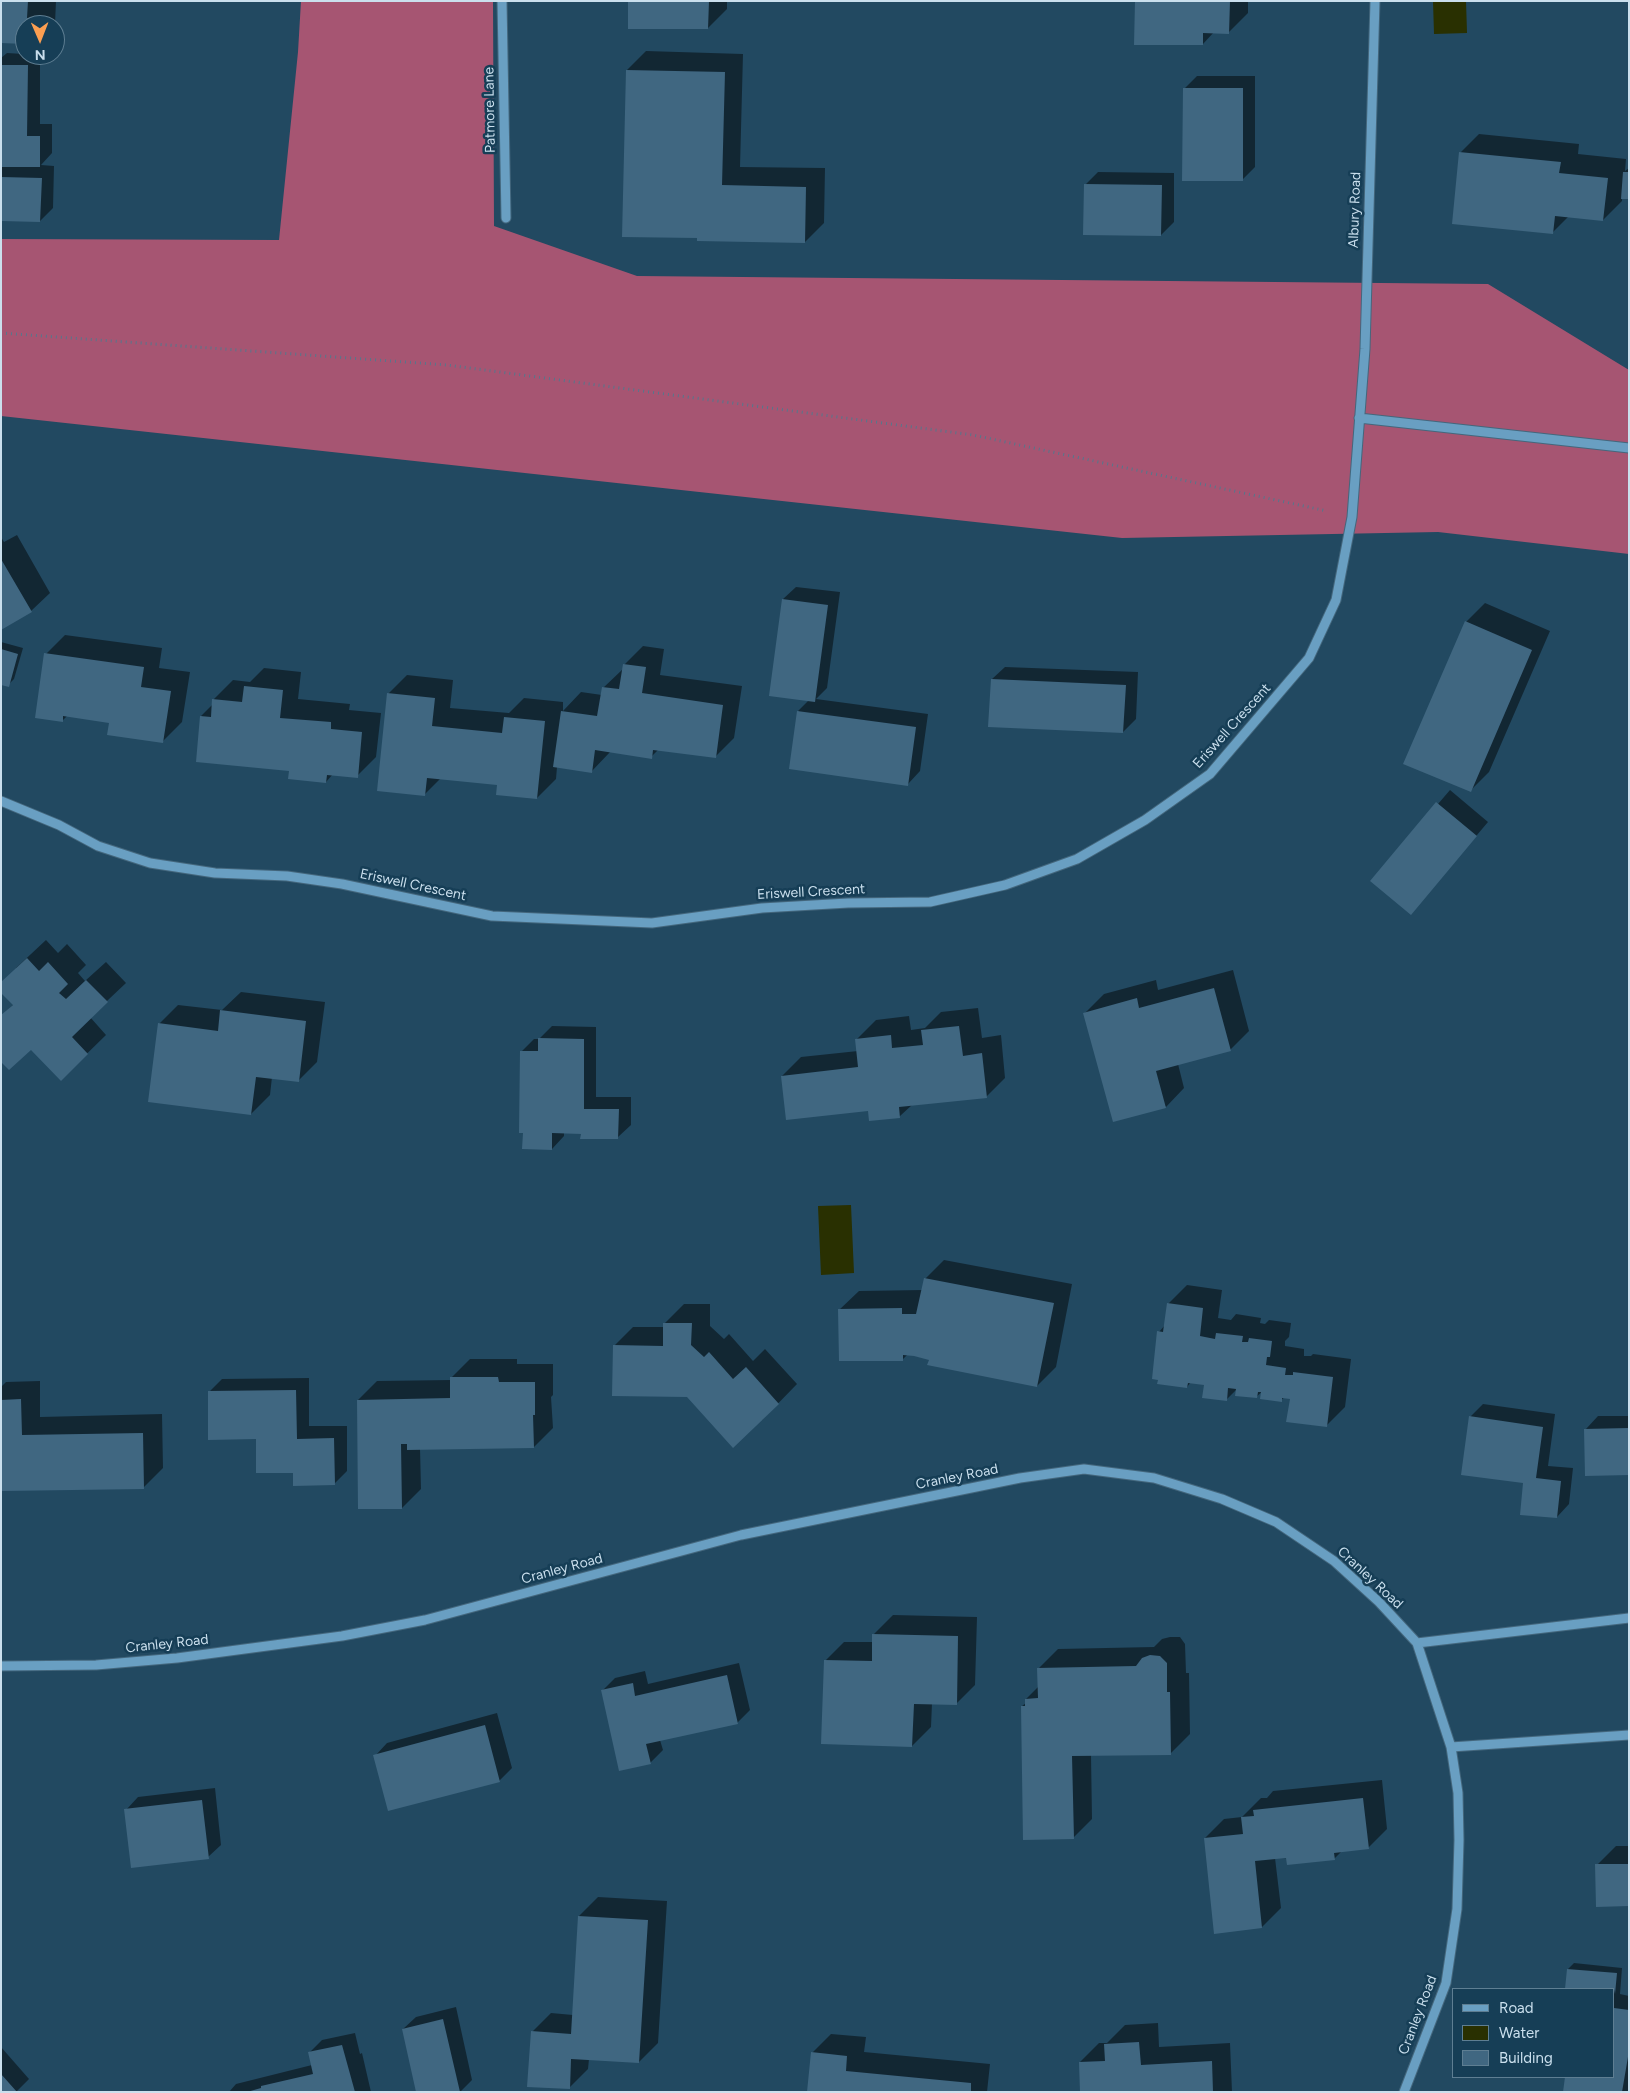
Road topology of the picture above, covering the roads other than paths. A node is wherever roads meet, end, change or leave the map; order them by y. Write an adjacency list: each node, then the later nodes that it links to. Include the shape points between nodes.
1 (502, 1): 3 (street, Patmore Lane)
2 (1375, 1): 4 (street, Albury Road, via 1365,339)
3 (506, 218)
4 (1359, 418): 5 (street); 6 (street, Eriswell Crescent, via 1352,517 1336,600 1309,658 1210,774 1144,820 1077,859 1005,885 930,902 762,908 652,923 492,916 342,884 287,876 215,873 150,863 98,846 59,825)
5 (1629, 448)
6 (1, 801)
7 (1629, 1618): 8 (street)
8 (1417, 1643): 9 (street, Cranley Road, via 1334,1561 1276,1522 1222,1499 1154,1478 1084,1469 1020,1478 741,1535 425,1620 342,1636 168,1658 96,1664); 11 (street, Cranley Road)
9 (1, 1666)
10 (1629, 1735): 11 (street)
11 (1451, 1747): 12 (street, Cranley Road, via 1458,1812 1457,1909 1446,1983)
12 (1404, 2092)

